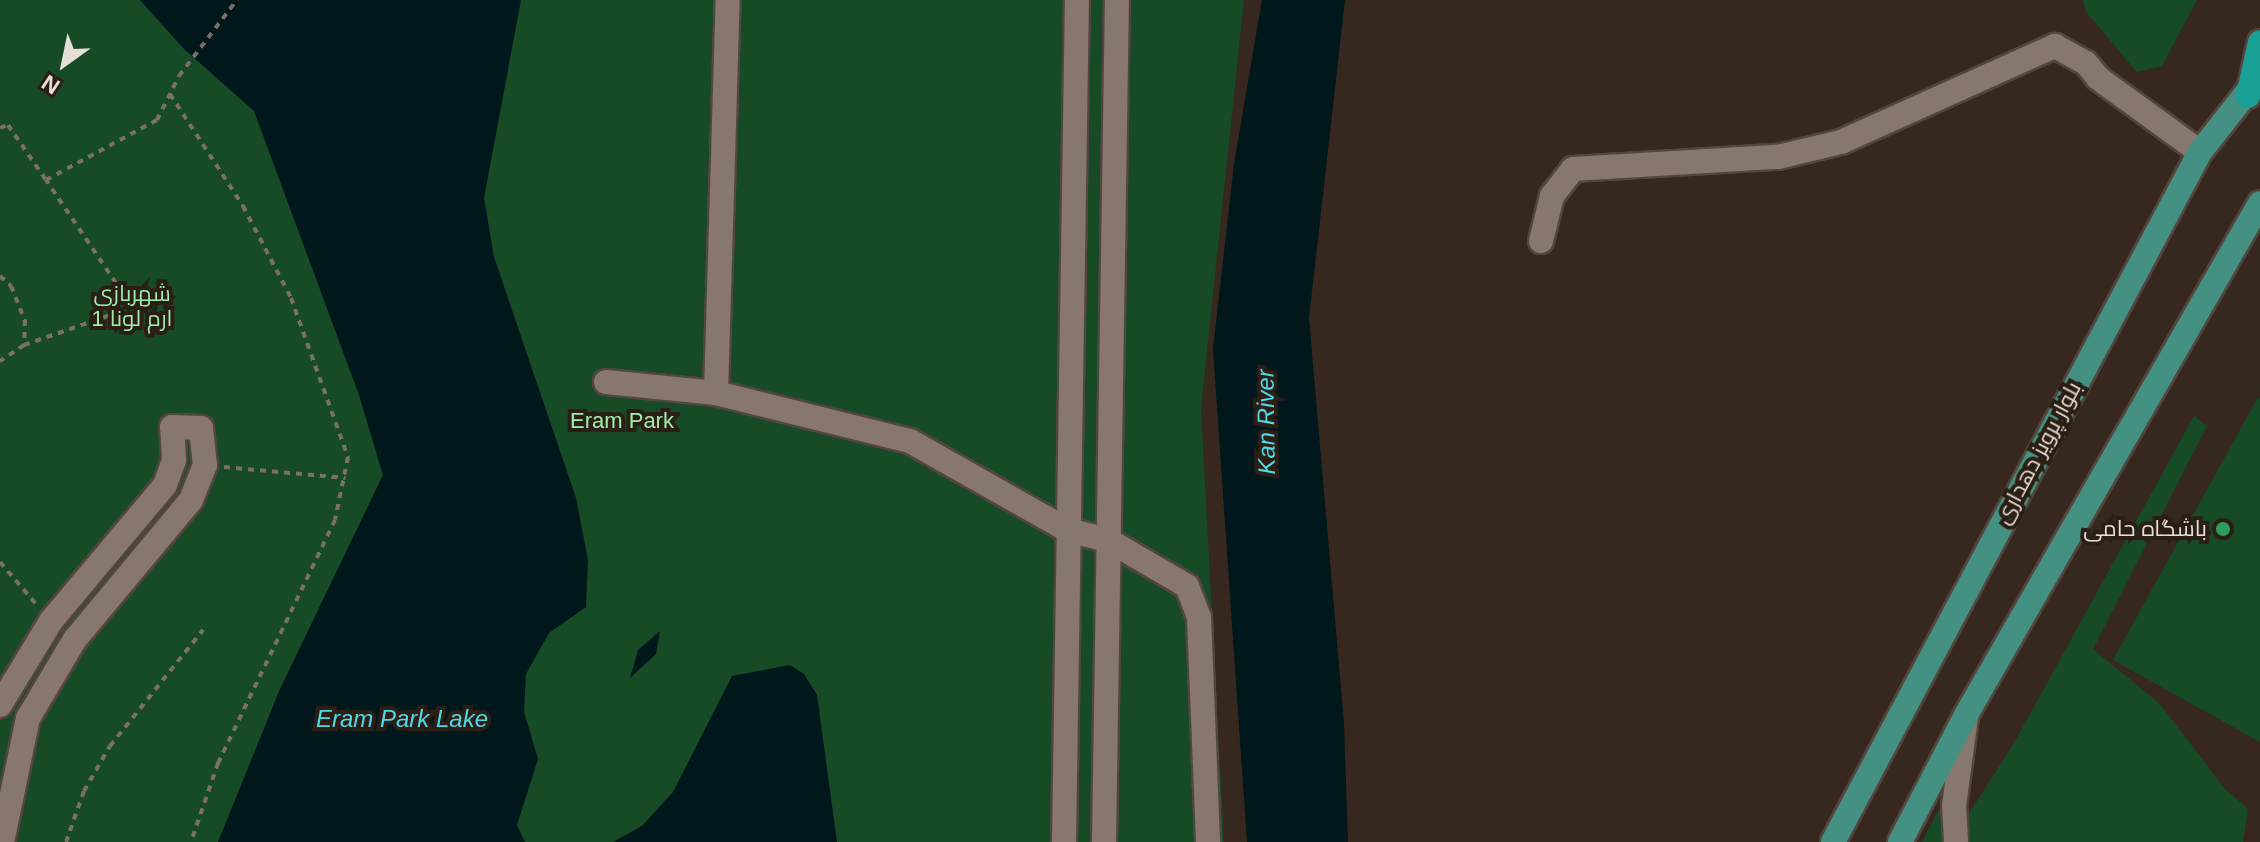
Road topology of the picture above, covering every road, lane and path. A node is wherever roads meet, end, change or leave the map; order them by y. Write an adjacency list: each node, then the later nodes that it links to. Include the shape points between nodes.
1 (237, 0): 9 (path)
2 (728, 0): 19 (street)
3 (1077, 0): 7 (street)
4 (1117, 0): 6 (street)
5 (2260, 42): 8 (highway)
6 (1118, 72): 7 (street); 23 (street)
7 (1077, 74): 22 (street)
8 (2254, 86): 11 (main road, بلوار پرویز دهداری)
9 (170, 94): 12 (path, via 157,120); 21 (path, via 243,206 291,298 348,457)
10 (0, 128): 12 (path, via 8,125)
11 (2200, 152): 14 (street, via 2098,78 2086,63 2055,46 1841,142 1778,157 1573,169 1552,196); 36 (main road, بلوار پرویز دهداری)
12 (46, 180): 16 (path, via 116,283 116,300 110,315)
13 (2260, 203): 29 (main road)
14 (1541, 241)
15 (0, 276): 16 (path, via 11,286 25,320)
16 (24, 345): 17 (path)
17 (0, 361)
18 (606, 382): 19 (street)
19 (716, 393): 22 (street, via 910,441)
20 (205, 465): 21 (path); 25 (street, via 201,428 172,427 174,460 165,485); 27 (street, via 191,500)
21 (346, 478): 32 (path, via 335,520 218,763)
22 (1067, 530): 23 (street); 33 (street)
23 (1108, 540): 34 (street); 35 (street, via 1187,586 1199,617)
24 (0, 562): 25 (path)
25 (51, 621): 27 (street); 28 (street)
26 (203, 630): 31 (path, via 110,746 84,791)
27 (75, 639): 30 (street, via 28,718)
28 (0, 705)
29 (1966, 715): 37 (main road); 38 (street, via 1954,806)
30 (2, 842)
31 (66, 842)
32 (191, 842)
33 (1064, 842)
34 (1104, 842)
35 (1208, 842)
36 (1833, 842)
37 (1900, 842)
38 (1956, 842)

